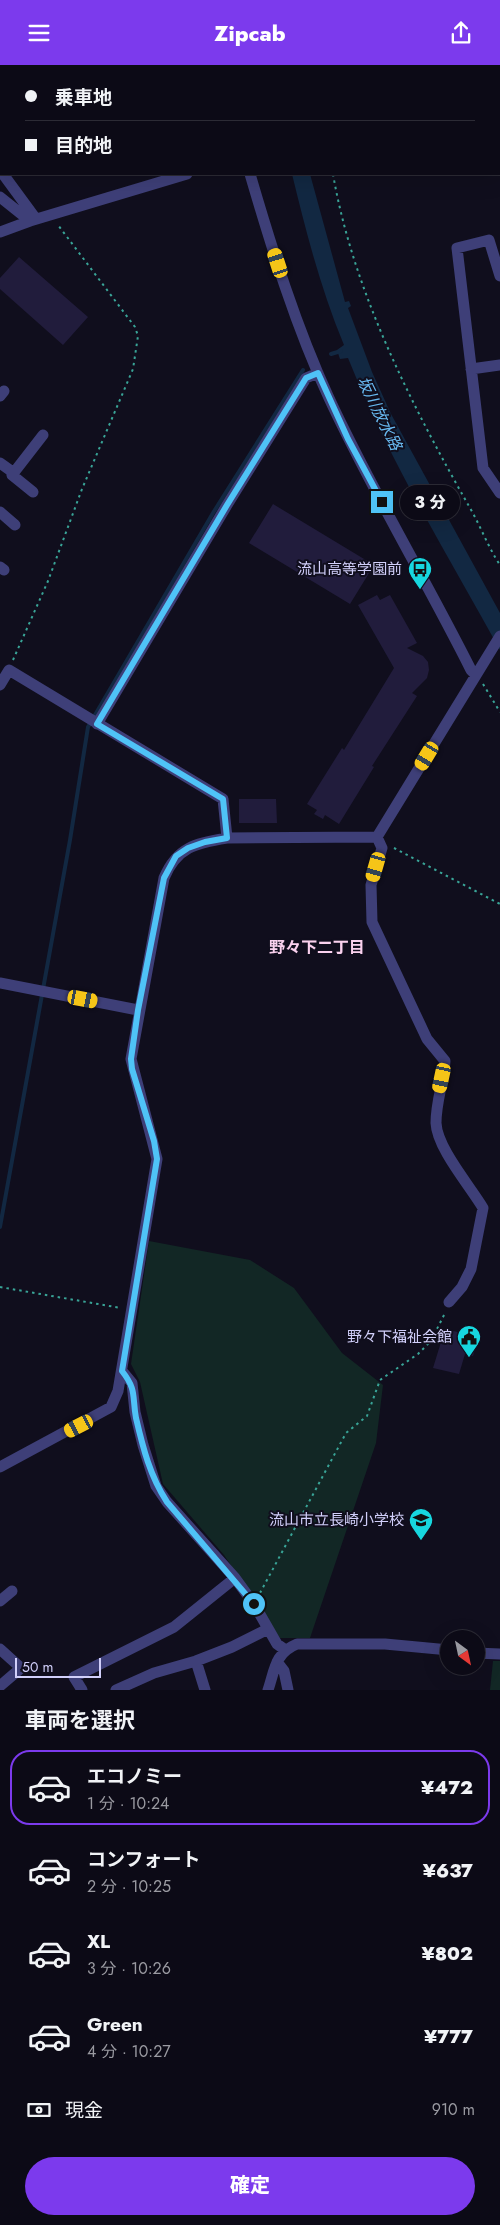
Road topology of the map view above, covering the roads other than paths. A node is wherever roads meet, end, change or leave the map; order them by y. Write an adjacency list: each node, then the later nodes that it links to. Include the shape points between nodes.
1 (5, 175): 5 (street)
2 (185, 175): 5 (street)
3 (250, 175): 10 (street)
4 (0, 197): 5 (street)
5 (33, 220): 6 (street)
6 (0, 232)
7 (500, 276): 9 (street, via 489,240 457,248)
8 (500, 365): 9 (street)
9 (471, 369): 15 (street, via 483,468)
10 (318, 373): 19 (street, via 348,439 470,670); 21 (street, via 306,378)
11 (42, 435): 13 (street)
12 (0, 463): 13 (street)
13 (14, 473): 14 (street, via 12,475)
14 (33, 493)
15 (500, 493)
16 (0, 512): 17 (street)
17 (15, 525)
18 (500, 636): 19 (street)
19 (478, 671): 23 (street)
20 (0, 685): 21 (street, via 9,670)
21 (97, 724): 22 (street, via 223,799)
22 (227, 838): 23 (street); 25 (street, via 188,848 176,856 169,867 164,878)
23 (379, 840): 26 (street, via 371,885 372,922 427,1039 445,1061 438,1092 436,1125 443,1145 483,1208 471,1269 462,1287)
24 (0, 983): 25 (street)
25 (138, 1010): 27 (street, via 132,1069 157,1159)
26 (449, 1301)
27 (122, 1371): 28 (street, via 116,1400 111,1407); 29 (street, via 132,1383 142,1445 156,1485 167,1502)
28 (0, 1467)
29 (235, 1579): 32 (street); 41 (street, via 174,1627 74,1677)
30 (12, 1591): 31 (street)
31 (0, 1601)
32 (268, 1629): 34 (street); 38 (street)
33 (0, 1649): 40 (street, via 21,1668)
34 (284, 1649): 35 (street, via 297,1644 334,1643); 39 (street)
35 (440, 1649)
36 (485, 1654): 37 (street)
37 (500, 1655)
38 (196, 1661): 42 (street, via 154,1673); 43 (street)
39 (277, 1662): 44 (street); 45 (street, via 284,1671)
40 (0, 1686)
41 (82, 1690)
42 (116, 1690)
43 (205, 1690)
44 (268, 1690)
45 (288, 1690)

